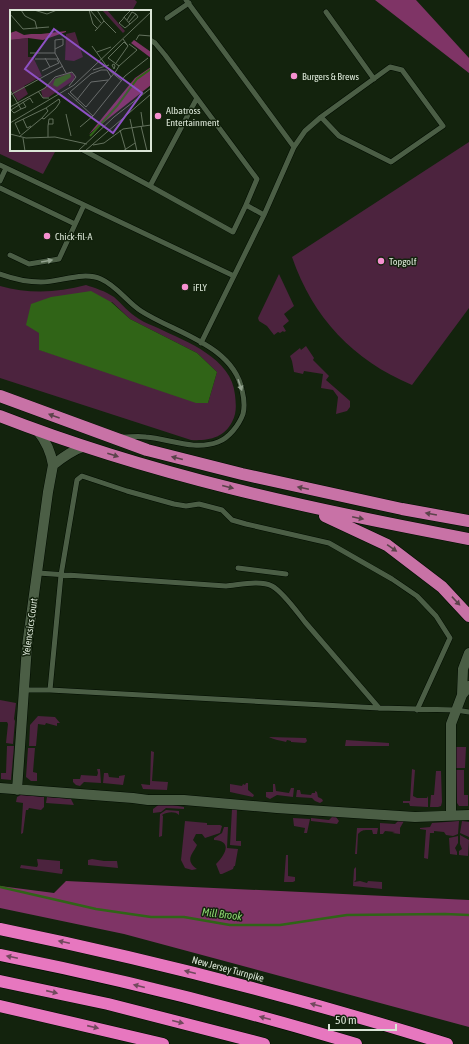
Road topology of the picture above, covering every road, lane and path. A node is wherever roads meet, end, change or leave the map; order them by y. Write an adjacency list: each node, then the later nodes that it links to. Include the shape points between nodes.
1 (188, 2): 3 (lane); 8 (lane)
2 (326, 12): 5 (lane)
3 (167, 18)
4 (151, 41): 6 (lane)
5 (374, 79): 7 (lane); 7 (lane, via 390,67 402,70 443,126 391,162 339,136)
6 (197, 98): 13 (lane); 16 (lane, via 257,179)
7 (321, 117): 8 (lane, via 305,131)
8 (294, 147): 17 (lane)
9 (84, 151): 13 (lane)
10 (0, 165): 11 (lane)
11 (6, 168): 12 (lane); 15 (lane)
12 (0, 181)
13 (150, 186): 16 (lane, via 232,232)
14 (0, 188): 18 (lane)
15 (84, 205): 18 (lane); 21 (lane)
16 (246, 205): 17 (lane)
17 (264, 214): 21 (lane)
18 (75, 224): 19 (lane, one-way to 18, via 29,264 59,259)
19 (10, 255)
20 (0, 274): 22 (lane, via 21,281 81,276 101,279 140,310)
21 (234, 276): 22 (lane)
22 (201, 343): 26 (lane, one-way to 26, via 219,353 237,376 244,402 244,410 238,425 219,442 209,445 193,446 146,436)
23 (0, 396): 26 (highway, one-way to 23)
24 (0, 416): 25 (highway)
25 (37, 430): 27 (highway); 28 (street, via 44,439)
26 (112, 437): 30 (highway, one-way to 26, via 402,509 242,474 147,450)
27 (85, 446): 28 (street, via 64,456); 29 (highway, one-way to 29, via 148,467)
28 (54, 465): 33 (street, Yelencsics Court)
29 (306, 507): 31 (highway, one-way to 31); 36 (highway, one-way to 36, via 387,545 442,587)
30 (467, 520)
31 (469, 539)
32 (238, 568): 34 (lane)
33 (38, 573): 35 (lane); 39 (street, Yelencsics Court, via 27,646)
34 (286, 574)
35 (61, 575): 40 (lane); 42 (lane, via 226,586 272,586 280,592); 43 (lane, via 77,480 82,476 174,504 199,504 222,510 232,520 329,543 417,596 436,616 450,638)
36 (469, 616)
37 (469, 653): 41 (street, via 463,669)
38 (469, 686): 41 (street)
39 (24, 690): 40 (lane); 47 (street, Yelencsics Court)
40 (50, 690): 42 (lane)
41 (462, 695): 44 (street)
42 (379, 708): 43 (lane)
43 (417, 710): 44 (lane)
44 (456, 710): 45 (lane); 48 (street, via 451,724)
45 (469, 712)
46 (0, 788): 47 (street)
47 (17, 790): 48 (street, via 414,817)
48 (451, 815): 49 (street)
49 (469, 815)
50 (0, 929): 57 (highway, New Jersey Turnpike, one-way to 50, via 223,980)
51 (0, 955): 56 (highway, one-way to 51, via 136,985)
52 (0, 980): 55 (highway, one-way to 55)
53 (0, 1006): 54 (highway, one-way to 54)
54 (164, 1044)
55 (264, 1044)
56 (356, 1044)
57 (447, 1044)

